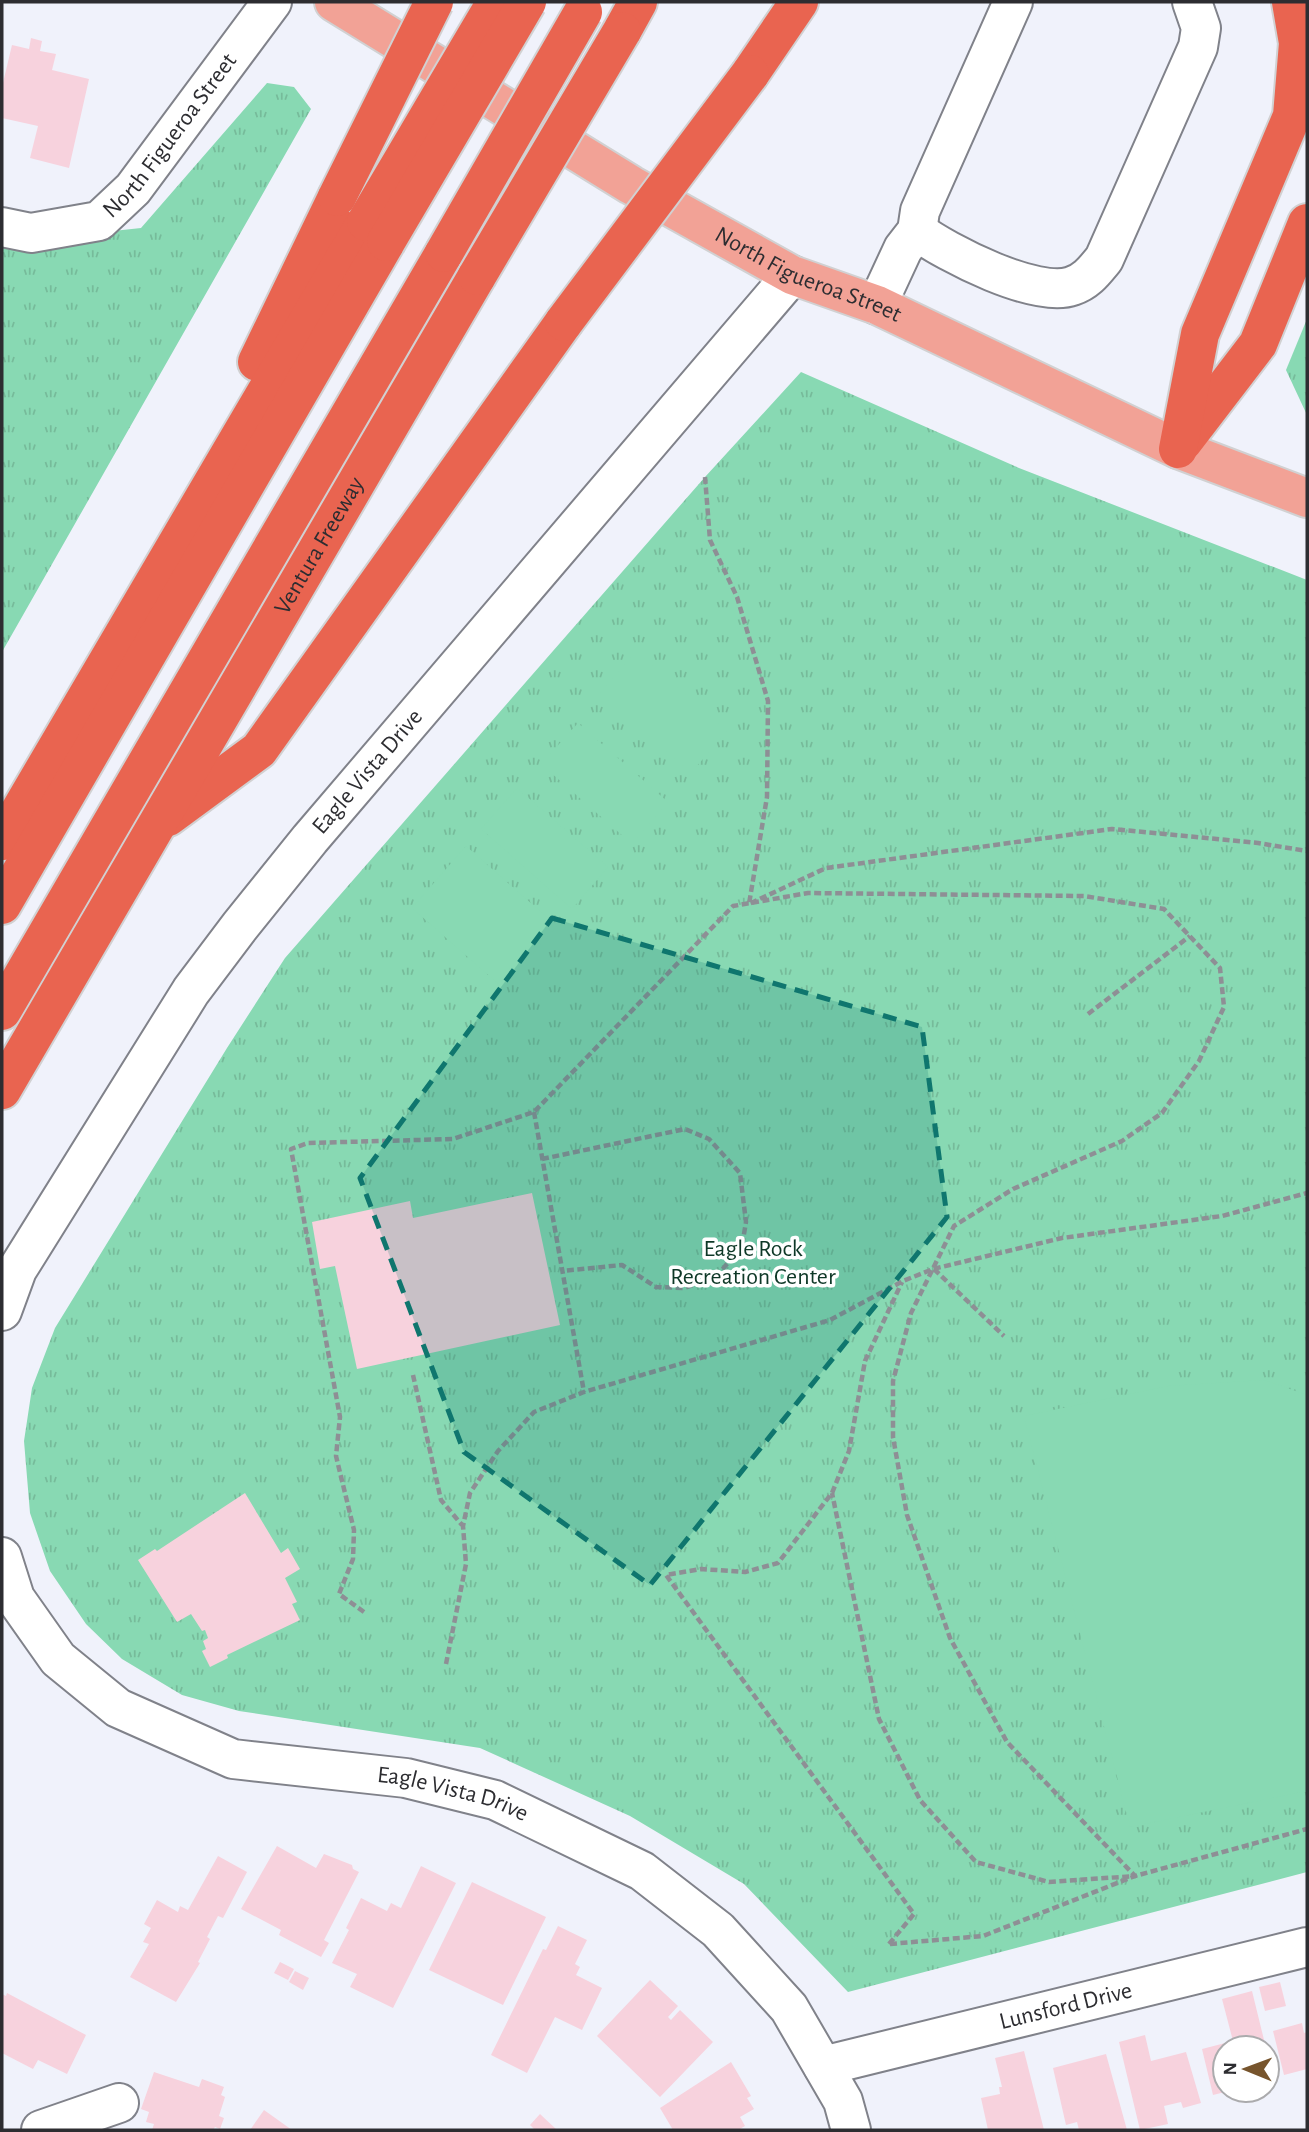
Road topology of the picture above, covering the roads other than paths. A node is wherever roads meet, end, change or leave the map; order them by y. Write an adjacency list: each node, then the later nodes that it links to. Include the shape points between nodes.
1 (272, 2): 13 (street, North Figueroa Street, via 133,189 99,221 31,233)
2 (334, 2): 16 (main road, North Figueroa Street, via 631,185)
3 (434, 2): 20 (highway, bridge)
4 (496, 2): 15 (highway, bridge)
5 (527, 2): 15 (highway, bridge)
6 (799, 2): 21 (highway, bridge, via 259,750)
7 (1013, 2): 14 (street, via 920,211)
8 (1192, 2): 14 (street, via 1200,28 1199,47 1104,259 1088,279 1069,288 1029,285 955,254)
9 (1291, 2): 18 (highway, via 1298,43 1292,116 1200,334)
10 (586, 7): 24 (highway, bridge)
11 (630, 16): 21 (highway, Ventura Freeway, bridge)
12 (1307, 223): 18 (highway, via 1258,344)
13 (2, 227)
14 (917, 231): 17 (street, via 903,249)
15 (376, 232): 20 (highway); 23 (highway)
16 (792, 275): 17 (main road, North Figueroa Street); 26 (street, Eagle Vista Drive, via 310,839 191,990 16,1270)
17 (877, 305): 18 (main road, North Figueroa Street)
18 (1178, 449): 19 (main road, North Figueroa Street)
19 (1307, 498)
20 (134, 616): 22 (highway)
21 (155, 827): 25 (highway, Ventura Freeway)
22 (2, 841)
23 (2, 905)
24 (2, 1011)
25 (2, 1090)
26 (2, 1311)
27 (2, 1557): 29 (street, Eagle Vista Drive, via 15,1598 58,1659 118,1709 233,1759 406,1779 495,1800 642,1871 718,1930 789,2008)
28 (1307, 1947): 29 (street, Lunsford Drive)
29 (823, 2066): 32 (street, Eagle Vista Drive, via 843,2101)
30 (119, 2103): 31 (street)
31 (41, 2130)
32 (851, 2130)

